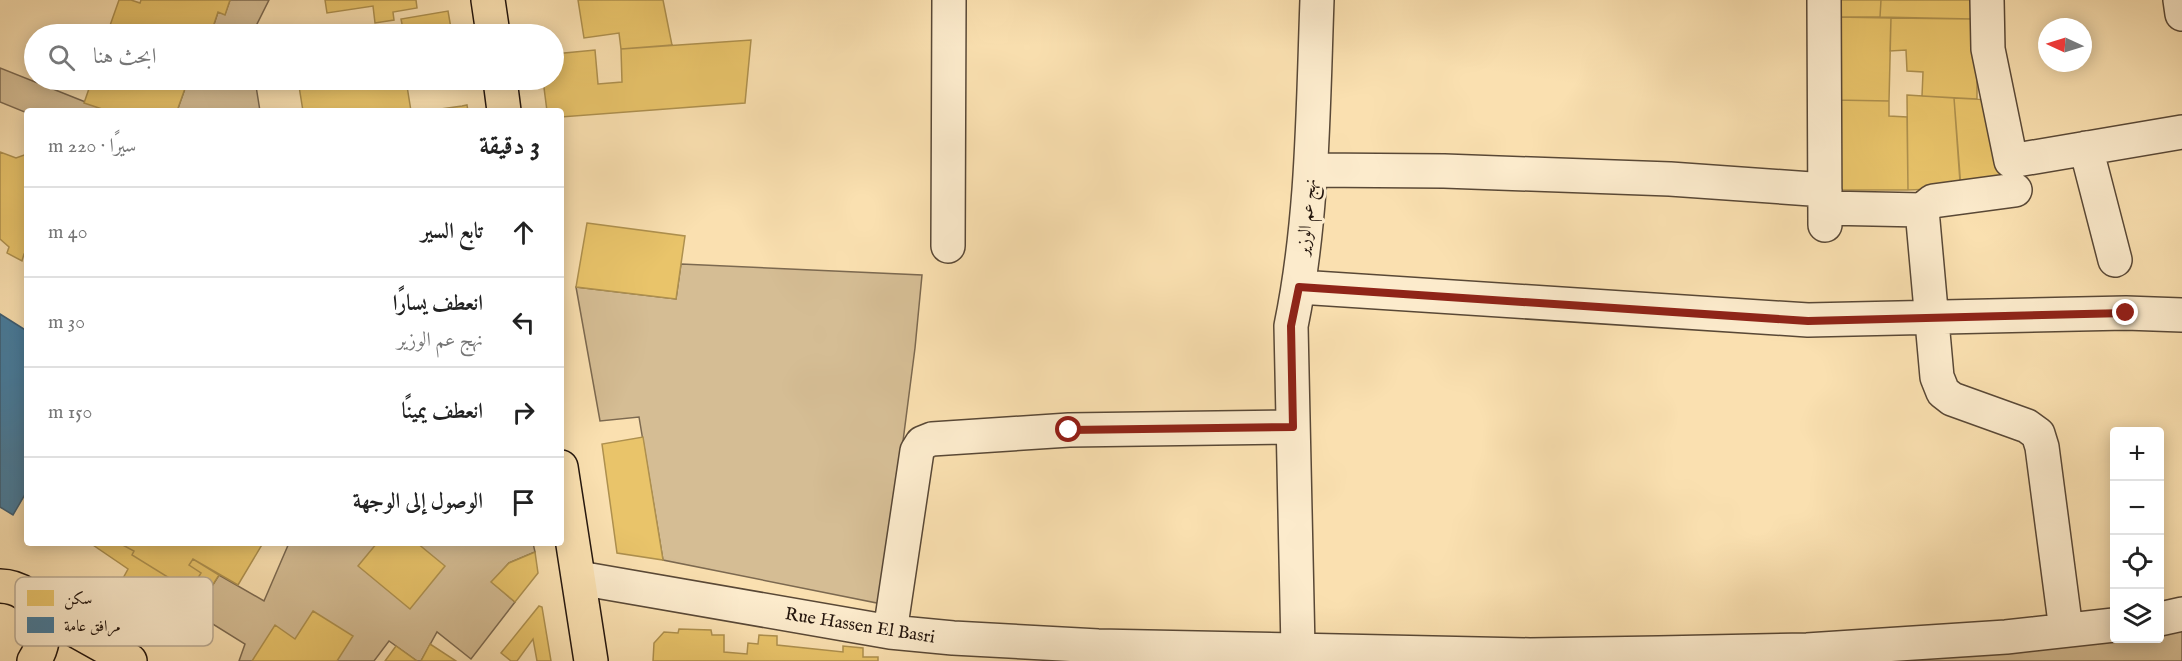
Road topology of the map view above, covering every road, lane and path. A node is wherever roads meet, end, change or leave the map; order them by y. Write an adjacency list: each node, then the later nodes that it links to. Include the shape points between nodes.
1 (488, 0): 8 (main road)
2 (949, 0): 17 (street)
3 (1317, 0): 13 (street, نهج عم الوزير)
4 (1824, 0): 15 (street)
5 (1987, 0): 12 (street, via 1988,49 2011,161)
6 (2180, 0): 7 (street)
7 (2182, 14)
8 (492, 24)
9 (501, 90): 10 (main road)
10 (504, 108)
11 (2182, 132): 12 (street)
12 (2086, 148): 18 (street)
13 (1311, 170): 15 (street, via 1658,178); 19 (street, نهج عم الوزير)
14 (2015, 190): 16 (street, via 1933,201)
15 (1825, 207): 16 (street)
16 (1922, 210): 21 (street)
17 (948, 246)
18 (2115, 260)
19 (1299, 287): 21 (street, via 1808,321); 22 (street, نهج عم الوزير, via 1291,326)
20 (2182, 315): 21 (street)
21 (1931, 317): 28 (street, via 1937,377 1943,392 2038,434)
22 (1293, 427): 29 (street, via 1069,430 932,439 922,443 917,451); 32 (street, نهج عم الوزير)
23 (564, 486): 24 (main road)
24 (579, 578): 29 (street, Rue Hassen El Basri); 35 (main road)
25 (2182, 614): 26 (street)
26 (2164, 618)
27 (2110, 626): 28 (street, Rue Hassen El Basri)
28 (2066, 630): 32 (street, Rue Hassen El Basri, via 1807,650 1530,655)
29 (890, 632): 32 (street, Rue Hassen El Basri, via 1098,646)
30 (42, 646): 33 (main road)
31 (103, 646): 34 (main road)
32 (1298, 649)
33 (34, 661)
34 (130, 661)
35 (591, 661)

